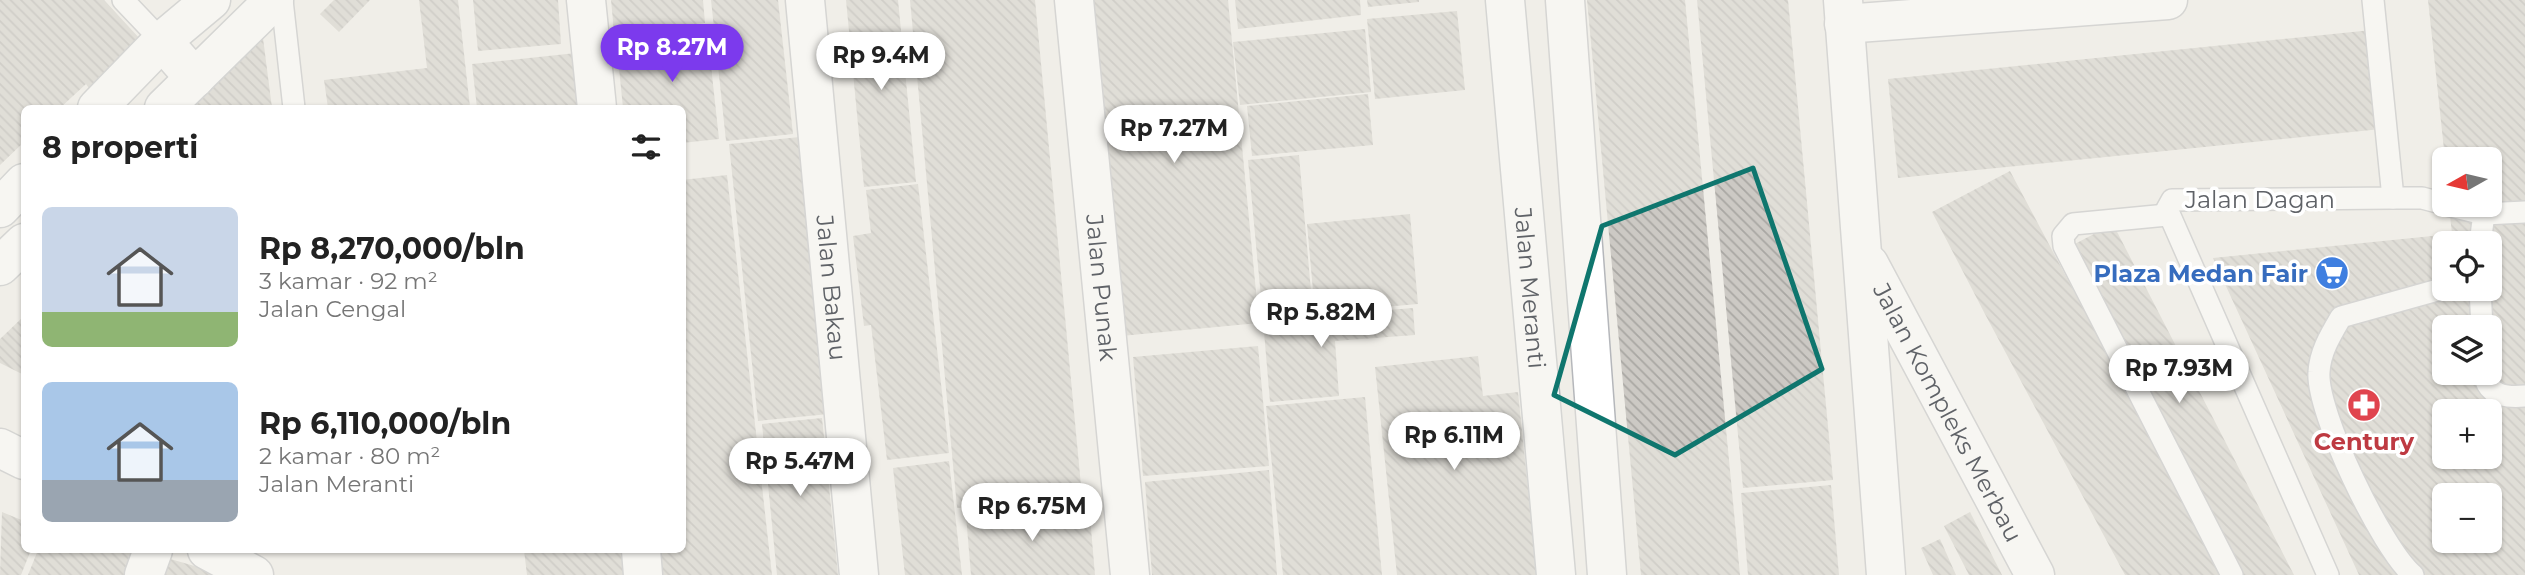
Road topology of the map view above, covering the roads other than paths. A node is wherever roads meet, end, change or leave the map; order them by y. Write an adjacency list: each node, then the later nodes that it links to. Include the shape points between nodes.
1 (123, 0): 13 (lane)
2 (211, 0): 13 (street)
3 (274, 0): 14 (street)
4 (282, 0): 17 (lane)
5 (586, 0): 18 (street)
6 (805, 0): 40 (street, Jalan Bakau)
7 (1074, 0): 41 (street, Jalan Punak)
8 (1505, 0): 42 (street, Jalan Meranti)
9 (1565, 0): 43 (street)
10 (2168, 0): 12 (street)
11 (2373, 0): 20 (lane)
12 (1844, 12): 27 (street, Jalan Kompleks Merbau)
13 (162, 41): 14 (street); 15 (street)
14 (195, 78): 16 (street)
15 (100, 105)
16 (167, 105)
17 (294, 105)
18 (597, 105)
19 (21, 186): 22 (street)
20 (2393, 198): 21 (lane); 25 (lane, Jalan Dagan, via 2172,200)
21 (2432, 200)
22 (0, 208)
23 (2525, 212): 24 (lane)
24 (2502, 213)
25 (2167, 215): 46 (lane, via 2073,224 2063,236 2064,246); 47 (lane, Jalan Dagan)
26 (21, 246): 28 (street)
27 (1862, 249): 44 (street, Jalan Kompleks Merbau); 45 (street, Jalan Kompleks Merbau)
28 (0, 267)
29 (2432, 292): 48 (lane, via 2341,317 2326,342 2319,372 2323,406 2358,487 2393,554)
30 (2487, 385): 31 (lane, via 2496,394)
31 (2525, 396)
32 (0, 448): 33 (street)
33 (21, 458)
34 (152, 553): 37 (street)
35 (213, 553): 38 (street)
36 (640, 553): 39 (street)
37 (144, 575)
38 (254, 575)
39 (643, 575)
40 (859, 575)
41 (1130, 575)
42 (1556, 575)
43 (1607, 575)
44 (1886, 575)
45 (2035, 575)
46 (2232, 575)
47 (2328, 575)
48 (2413, 575)

